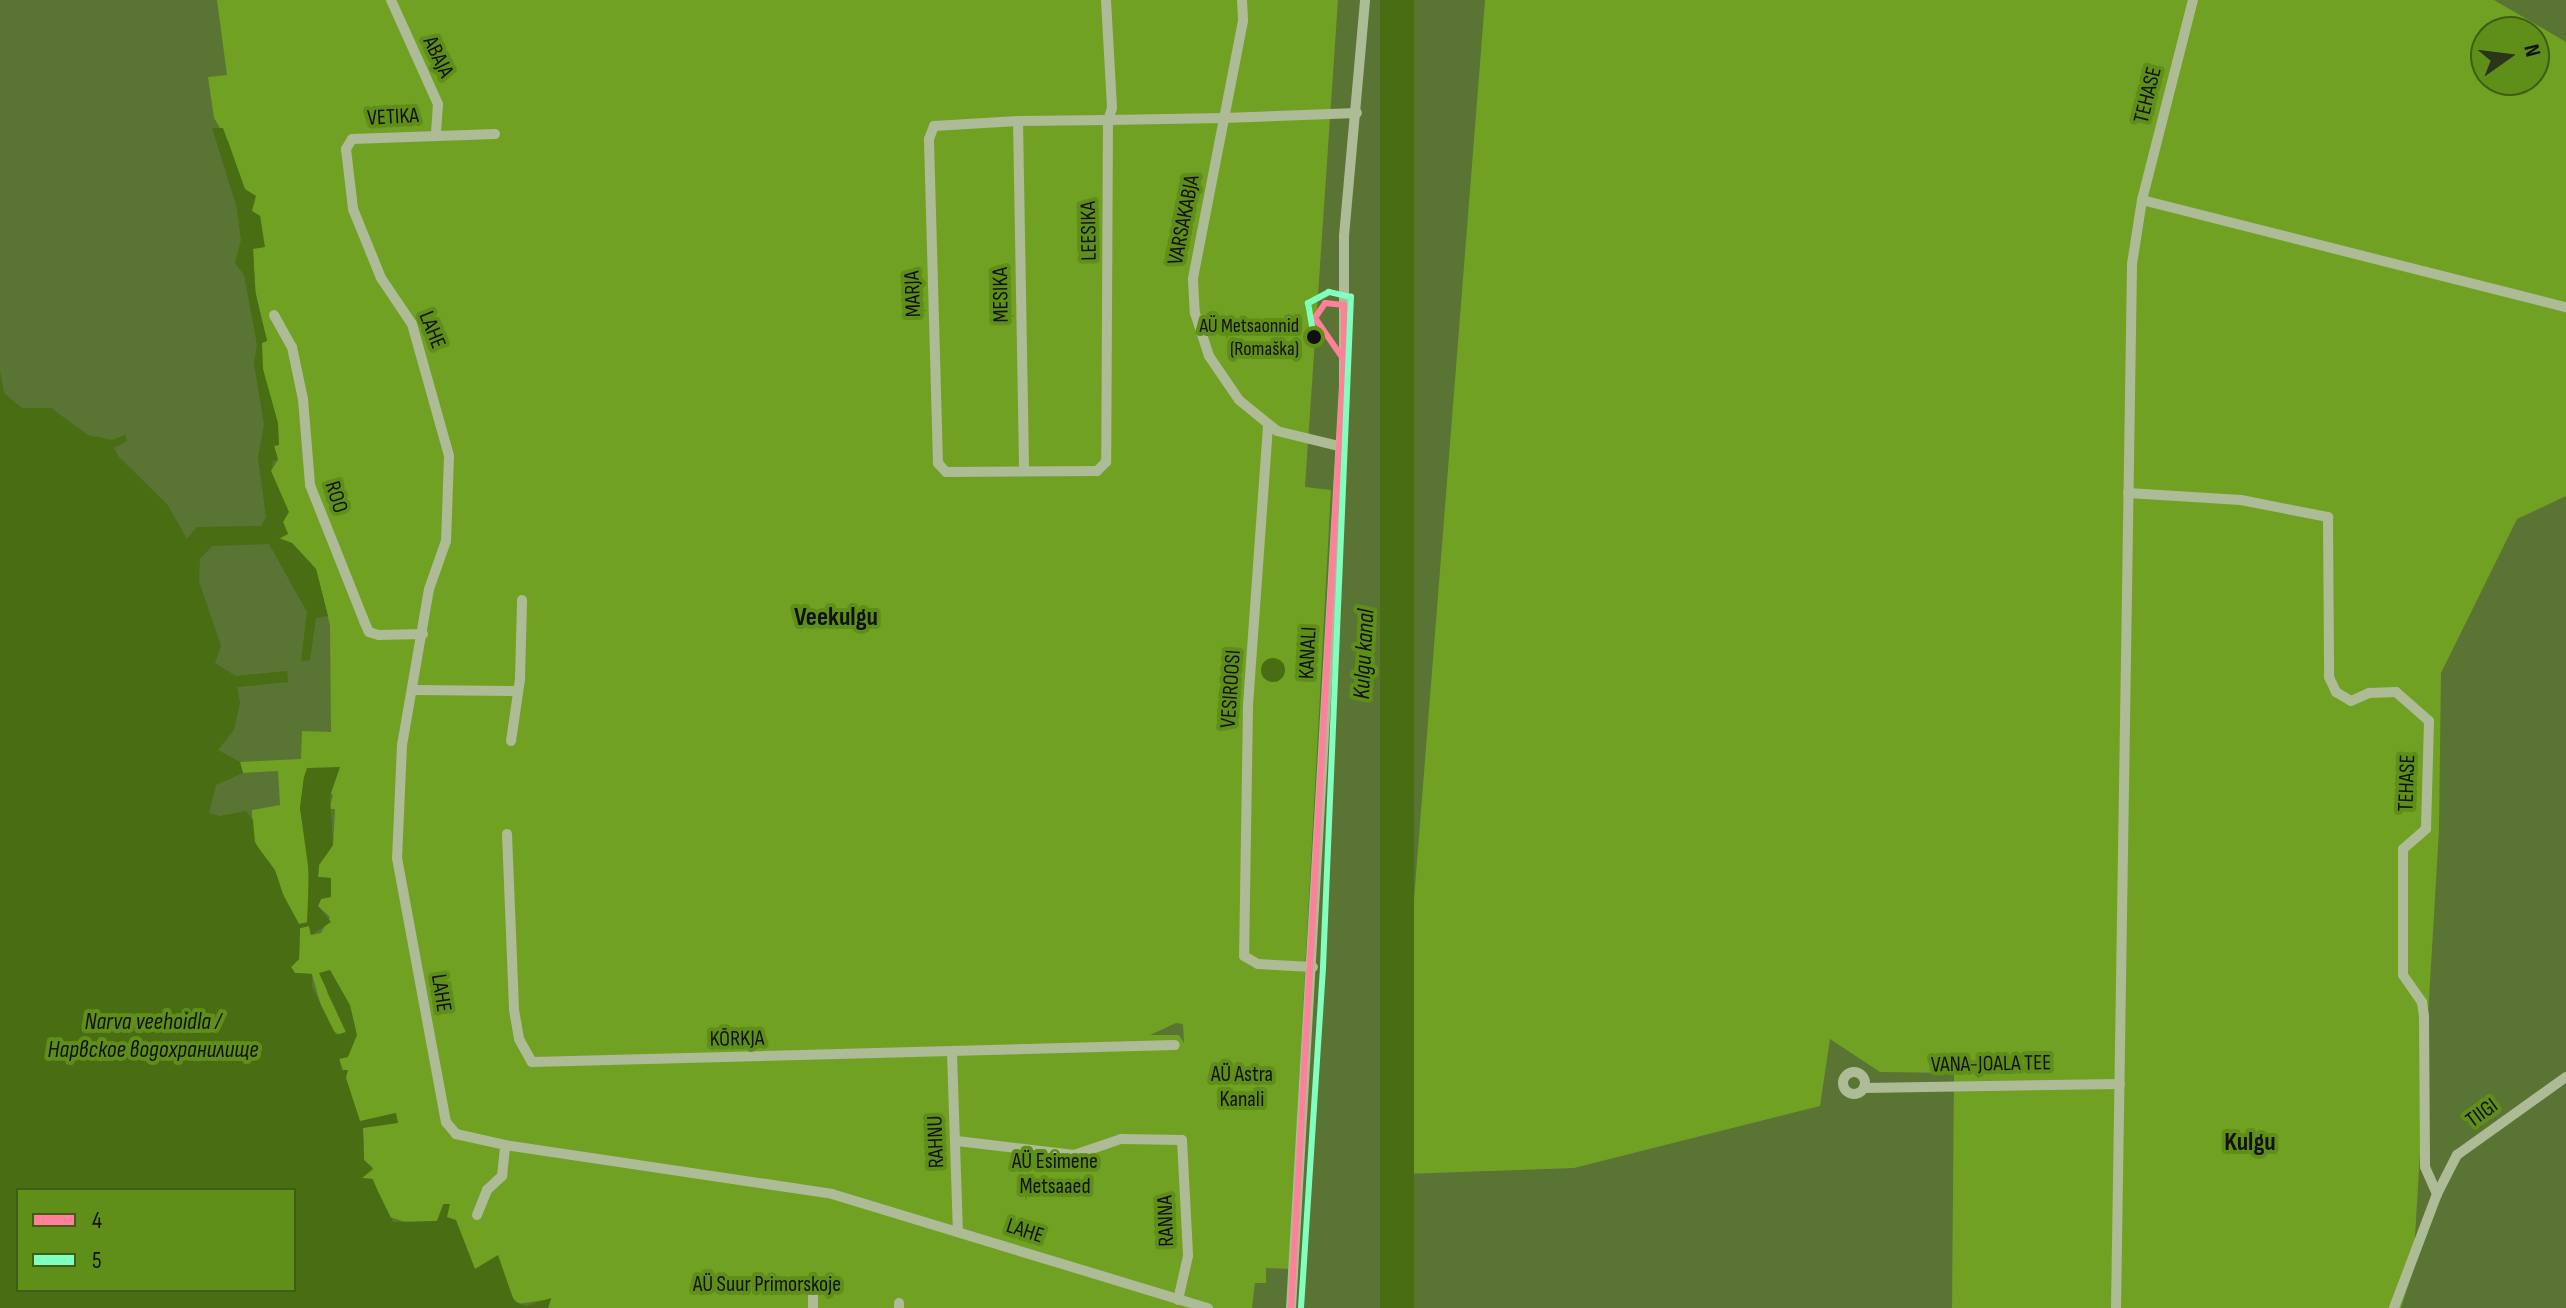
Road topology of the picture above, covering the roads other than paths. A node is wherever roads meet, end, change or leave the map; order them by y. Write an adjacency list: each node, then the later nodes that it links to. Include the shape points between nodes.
1 (391, 0): 11 (street, ABAJA, via 438,104)
2 (1106, 0): 8 (street, LEESIKA, via 1112,108)
3 (1242, 0): 7 (street, VARSAKABJA)
4 (1365, 0): 6 (street, KANALI)
5 (2193, 0): 13 (street, TEHASE)
6 (1357, 113): 7 (street); 17 (street, KANALI, via 1344,236)
7 (1224, 118): 8 (street); 16 (street, VARSAKABJA, via 1193,279 1195,313 1224,386)
8 (1108, 120): 9 (street); 18 (street, LEESIKA, via 1106,462 1097,471)
9 (1018, 121): 18 (street, MESIKA); 18 (street, MARJA, via 934,126 929,139 938,463 946,472)
10 (495, 134): 11 (street, VETIKA)
11 (436, 135): 12 (street, VETIKA)
12 (352, 139): 21 (street, LAHE, via 346,171 353,209 381,278 412,324 449,456 446,541 429,589)
13 (2142, 200): 14 (street); 19 (street, TEHASE, via 2132,264)
14 (2566, 307)
15 (274, 315): 21 (street, ROO, via 292,347 303,399 310,485 369,632)
16 (1268, 426): 17 (street); 26 (street, VESIROOSI, via 1248,706 1244,956 1258,964)
17 (1339, 446): 26 (street, KANALI)
18 (1024, 469)
19 (2128, 493): 30 (street, TEHASE); 34 (street, TEHASE, via 2241,500 2328,517 2329,677 2336,692 2351,701 2369,693 2396,692 2429,721 2426,829 2403,849 2403,975 2422,1002 2425,1167)
20 (522, 600): 23 (street)
21 (423, 634): 22 (street, LAHE)
22 (416, 690): 23 (street); 33 (street, LAHE, via 402,745 397,858 439,1098 456,1134)
23 (518, 691): 24 (street)
24 (511, 741)
25 (507, 834): 28 (street, KÕRKJA, via 514,1010 519,1039 532,1062)
26 (1313, 967): 41 (street, KANALI)
27 (1175, 1045): 28 (street, KÕRKJA)
28 (952, 1053): 32 (street, RAHNU)
29 (2566, 1077): 34 (street, TIIGI, via 2457,1155)
30 (2120, 1084): 31 (street, VANA-JOALA TEE); 42 (street, TEHASE)
31 (1864, 1088)
32 (957, 1141): 36 (street, RAHNU); 38 (street, RANNA, via 1074,1155 1121,1139 1182,1140 1188,1256)
33 (505, 1145): 35 (street, via 502,1176 487,1190); 36 (street, LAHE, via 832,1194)
34 (2437, 1194): 43 (street)
35 (477, 1215)
36 (958, 1230): 38 (street, LAHE)
37 (813, 1289): 39 (street)
38 (1178, 1300): 40 (street, LAHE)
39 (813, 1308)
40 (1208, 1308)
41 (1291, 1308)
42 (2116, 1308)
43 (2394, 1308)

